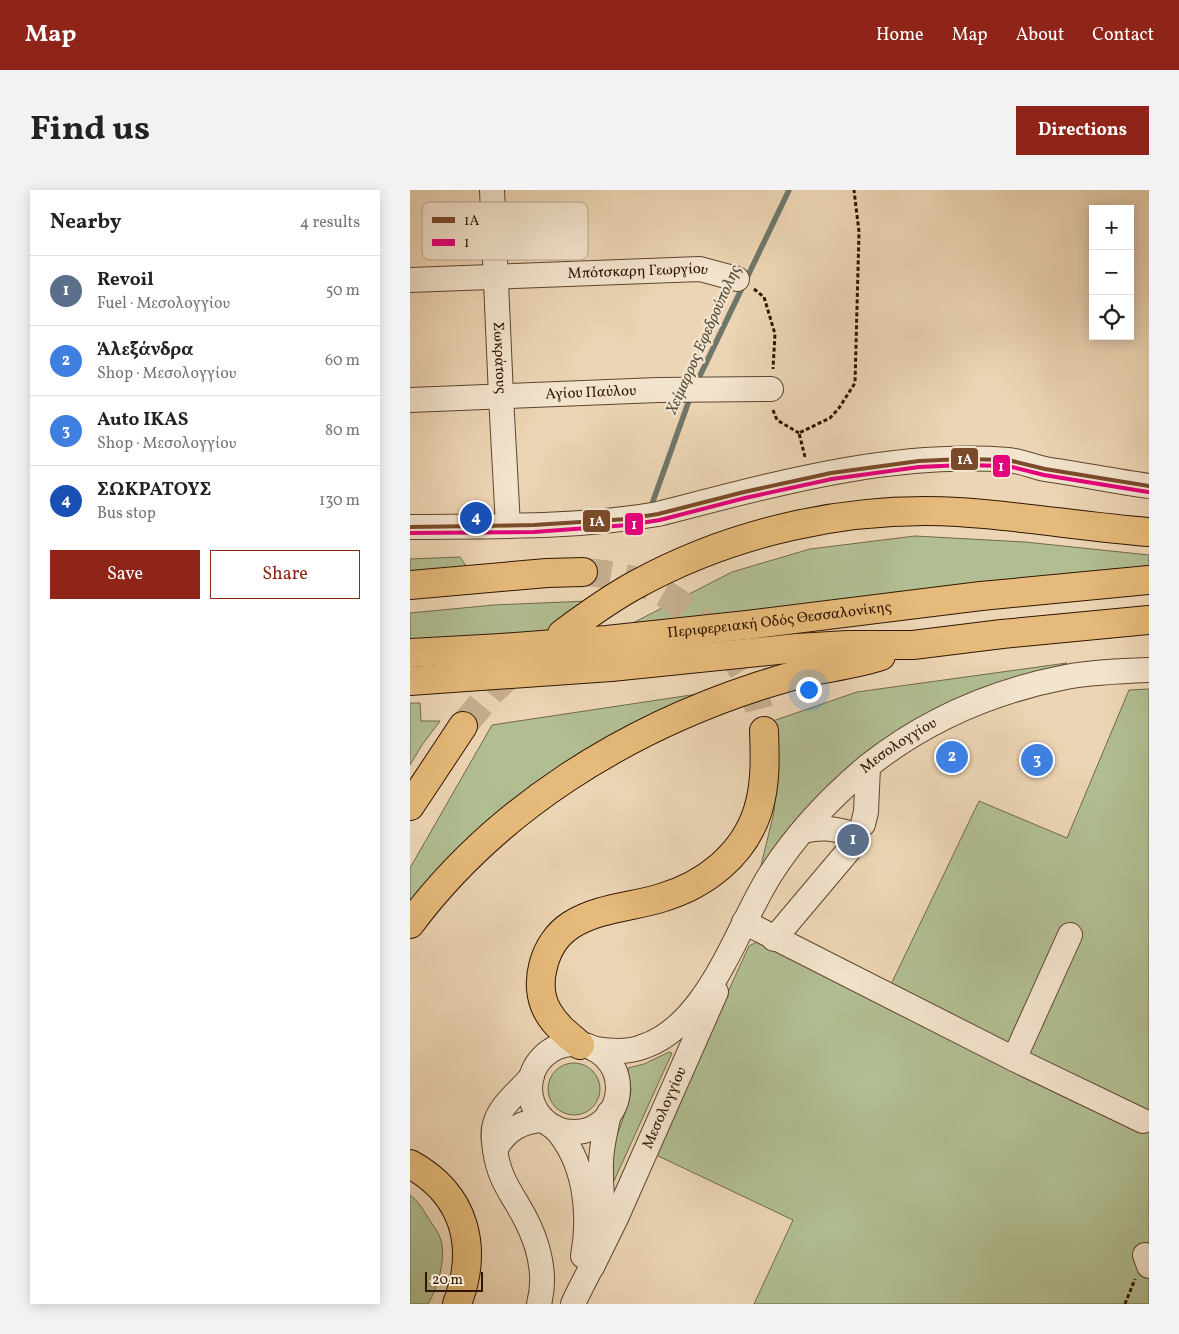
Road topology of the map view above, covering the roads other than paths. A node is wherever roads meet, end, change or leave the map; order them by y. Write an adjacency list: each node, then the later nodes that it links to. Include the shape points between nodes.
1 (494, 260): 2 (street, Σωκράτους)
2 (495, 277): 3 (street, Μπότσκαρη Γεωργίου, via 700,269); 4 (street, Μπότσκαρη Γεωργίου); 6 (street, Σωκράτους)
3 (737, 279)
4 (410, 280)
5 (771, 389): 6 (street, Αγίου Παύλου)
6 (501, 396): 7 (street, Αγίου Παύλου); 11 (street, Σωκράτους)
7 (410, 400)
8 (1015, 461): 9 (street, via 1051,458); 10 (street); 11 (street, via 919,460 863,467 636,518)
9 (1149, 470)
10 (1149, 486)
11 (508, 526): 12 (street)
12 (410, 527)
13 (1149, 532): 18 (highway, via 956,512 855,515 812,522 739,540 670,568 618,595)
14 (583, 572): 16 (highway)
15 (1149, 580): 20 (highway, Περιφερειακή Οδός Θεσσαλονίκης, via 607,640)
16 (410, 585)
17 (1149, 620): 19 (highway, Περιφερειακή Οδός Θεσσαλονίκης)
18 (562, 634)
19 (913, 645): 22 (highway, Περιφερειακή Οδός Θεσσαλονίκης, via 797,648); 30 (highway, via 744,691 672,719 619,747 508,821 458,868)
20 (410, 653)
21 (1149, 670): 25 (street, Μεσολογγίου, via 1067,677 994,696 936,722)
22 (410, 681)
23 (463, 726): 26 (highway)
24 (764, 731): 34 (highway, via 764,776 758,811 741,845 727,861 714,873 681,892 583,918 570,925 553,943 543,967 542,996 547,1011 565,1034)
25 (868, 767): 27 (street, Μεσολογγίου); 28 (street, via 866,812)
26 (410, 806)
27 (803, 831): 28 (street, via 830,828); 29 (street, Μεσολογγίου, via 770,874)
28 (854, 836): 32 (street, via 839,864)
29 (744, 922): 32 (street); 33 (street, Μεσολογγίου)
30 (410, 924)
31 (1070, 935): 35 (street)
32 (774, 938): 35 (street)
33 (733, 946): 34 (street, Μεσολογγίου, via 699,1002 672,1031 653,1043 626,1051); 43 (street, Μεσολογγίου, via 712,1005)
34 (587, 1047): 36 (street, via 567,1045 550,1052 537,1065); 37 (street, via 604,1056 616,1078 618,1090)
35 (1014, 1059): 38 (street)
36 (532, 1076): 39 (street, via 532,1100 536,1110); 40 (street, via 499,1114 494,1131)
37 (610, 1114): 39 (street, via 584,1131 574,1132); 43 (street, Μεσολογγίου, via 600,1163 603,1197 601,1237)
38 (1143, 1121)
39 (549, 1124): 40 (street, via 532,1120 520,1124 500,1140); 44 (street, Μεσολογγίου, via 570,1148 584,1194 586,1233)
40 (495, 1150): 47 (street, via 499,1172 534,1235 542,1276)
41 (410, 1164): 46 (highway, via 439,1184 463,1224 466,1266)
42 (410, 1184): 45 (highway, via 428,1199 449,1242 449,1273)
43 (592, 1267): 44 (street, Μεσολογγίου)
44 (574, 1300)
45 (438, 1304)
46 (457, 1304)
47 (539, 1304)

